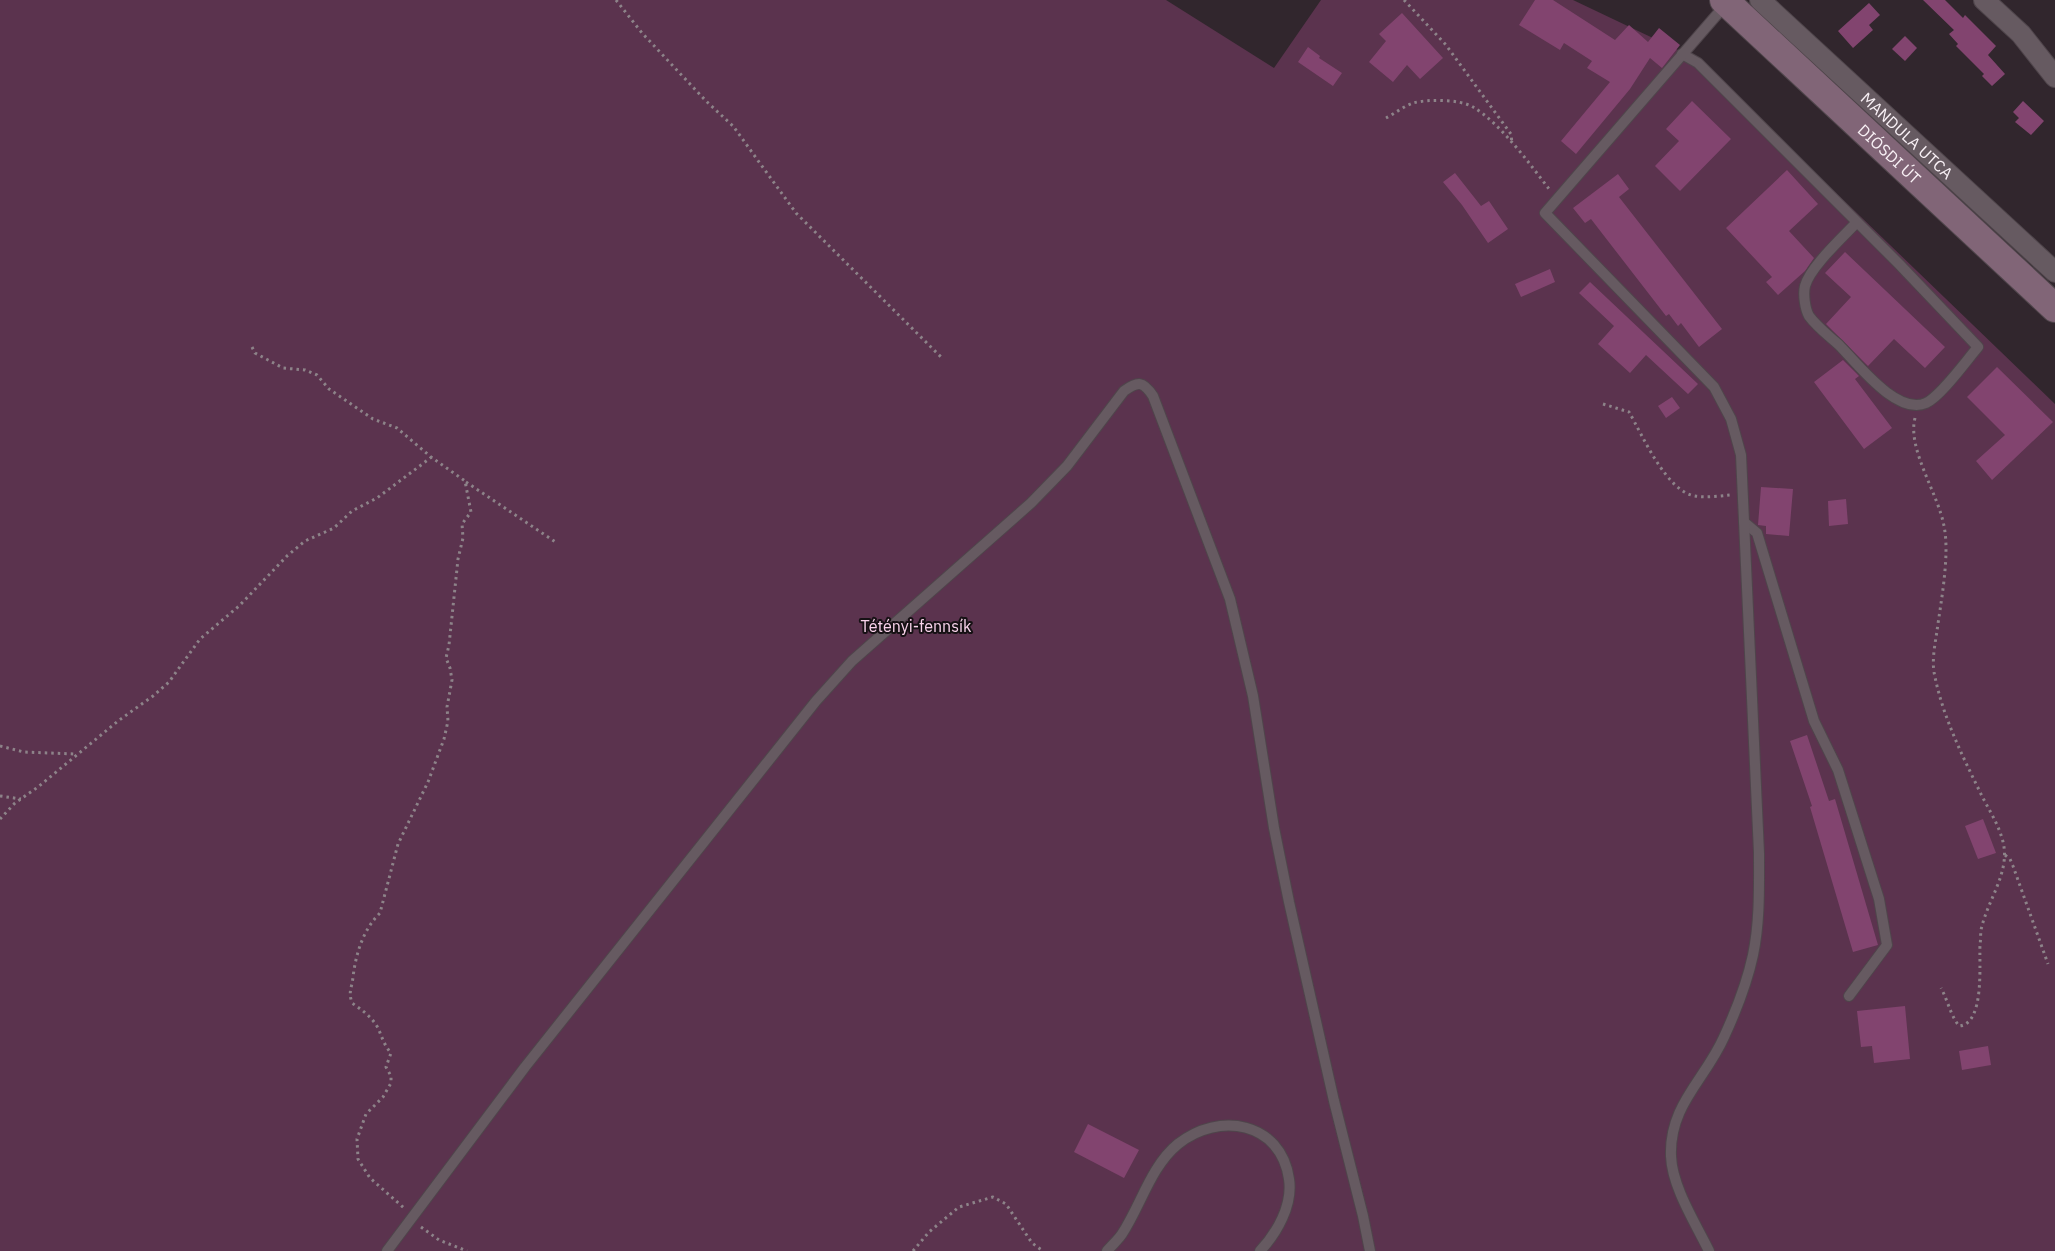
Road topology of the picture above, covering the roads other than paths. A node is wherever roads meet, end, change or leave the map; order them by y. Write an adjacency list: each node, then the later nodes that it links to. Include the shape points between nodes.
1 (1760, 0): 7 (street, MANDULA UTCA)
2 (1984, 0): 5 (street, via 2021,34)
3 (1726, 1): 4 (lane); 8 (main road, DIÓSDI ÚT)
4 (1682, 54): 6 (lane, via 1698,63); 9 (lane, via 1545,214 1714,387 1732,419 1741,455)
5 (2055, 77)
6 (1857, 222): 6 (lane, via 1978,347 1937,395 1925,403 1906,404 1890,394 1864,373 1809,315 1805,287 1810,274)
7 (2055, 272)
8 (2055, 308)
9 (1744, 522): 10 (lane, via 1757,533 1814,721 1838,770 1879,899 1887,945); 15 (lane, via 1759,908 1753,955 1738,1003 1723,1040 1680,1108 1673,1131 1671,1157 1679,1188)
10 (1849, 996)
11 (388, 1251): 14 (lane, via 525,1067 816,701 852,662 1032,504 1067,466 1124,391 1141,384 1152,396 1230,599 1253,696 1289,902)
12 (1107, 1251): 13 (lane, via 1122,1234 1158,1167 1177,1145 1215,1126 1235,1125 1270,1140 1285,1163 1290,1181 1282,1219)
13 (1260, 1251)
14 (1370, 1251)
15 (1709, 1251)

